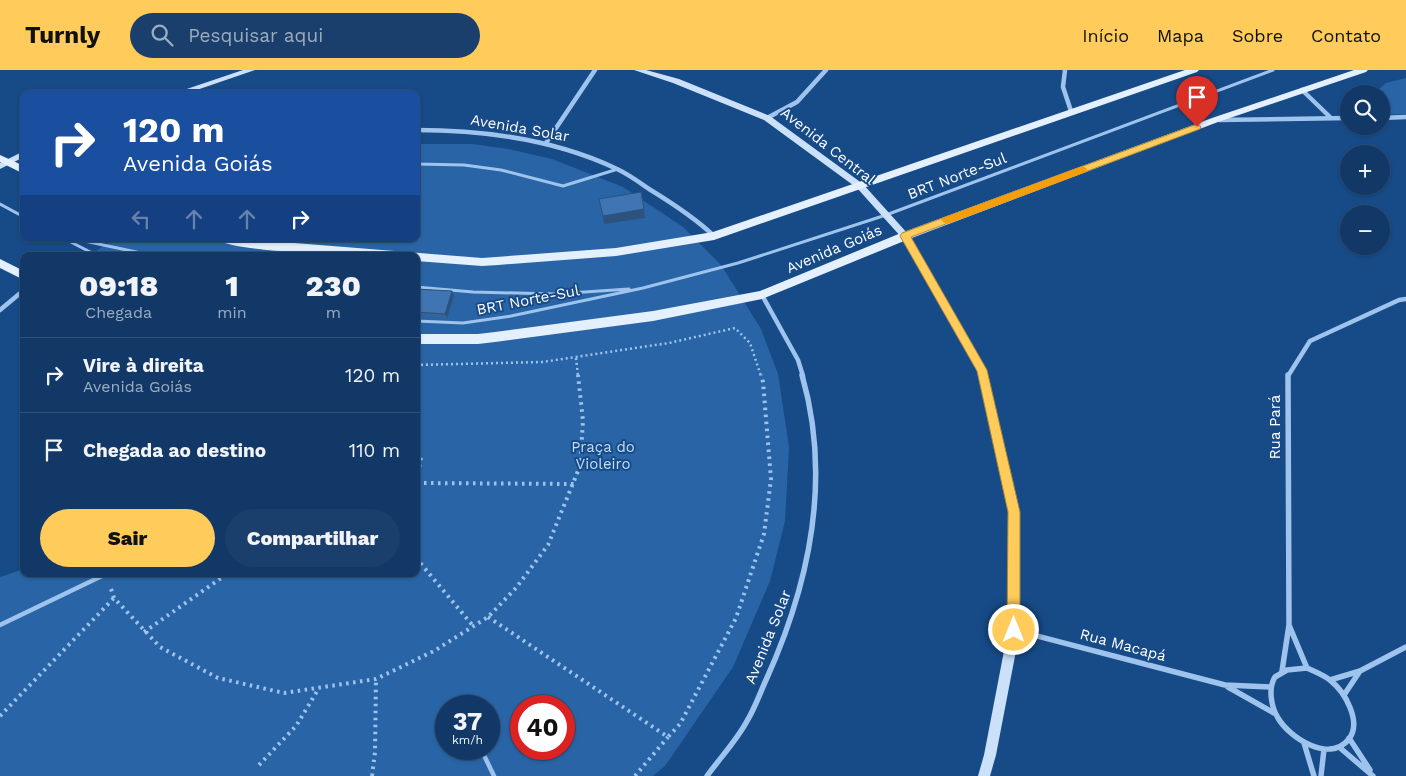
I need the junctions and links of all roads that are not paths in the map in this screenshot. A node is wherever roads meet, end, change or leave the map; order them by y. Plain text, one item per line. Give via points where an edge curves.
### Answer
1 (251, 70) edge
2 (595, 70) edge
3 (638, 70) edge
4 (826, 70) edge
5 (1065, 70) edge
6 (1194, 70) edge
7 (1273, 70) edge
8 (1363, 70) edge
9 (188, 90) edge
10 (1302, 90) junction
11 (1071, 111) junction
12 (767, 118) junction
13 (1330, 118) junction
14 (1340, 118) edge
15 (1390, 118) edge
16 (1406, 118) edge
17 (1215, 120) junction
18 (420, 130) edge
19 (546, 143) junction
20 (20, 155) edge
21 (2, 162) edge
22 (420, 164) edge
23 (20, 169) edge
24 (618, 169) junction
25 (860, 186) junction
26 (0, 204) edge
27 (20, 215) edge
28 (886, 215) junction
29 (714, 236) junction
30 (905, 236) junction
31 (71, 242) edge
32 (89, 242) edge
33 (239, 242) edge
34 (90, 252) edge
35 (136, 252) edge
36 (356, 252) edge
37 (420, 257) edge
38 (0, 263) edge
39 (20, 274) edge
40 (420, 287) edge
41 (643, 288) junction
42 (20, 293) edge
43 (762, 295) junction
44 (1406, 299) edge
45 (0, 310) edge
46 (420, 321) edge
47 (420, 339) edge
48 (100, 577) edge
49 (0, 625) edge
50 (1289, 625) junction
51 (1014, 630) junction
52 (1406, 647) edge
53 (1307, 668) junction
54 (1282, 670) junction
55 (1360, 670) junction
56 (1330, 680) junction
57 (1225, 686) junction
58 (1270, 687) junction
59 (1344, 695) junction
60 (1274, 713) junction
61 (1350, 738) junction
62 (1304, 743) junction
63 (1339, 747) junction
64 (1324, 749) junction
65 (486, 760) edge
66 (494, 776) edge
67 (707, 776) edge
68 (984, 776) edge
69 (1314, 776) edge
70 (1321, 776) edge
71 (1373, 776) edge

1 - 9 street
2 - 19 street
3 - 12 street, Avenida Central via 676,81
4 - 12 street via 796,102
5 - 11 street via 1063,87
6 - 11 main road
7 - 28 lane, BRT Norte-Sul
8 - 10 main road, Avenida Goiás
10 - 13 street
10 - 17 main road, Avenida Goiás
11 - 25 main road
12 - 25 street, Avenida Central
13 - 14 street
13 - 17 street
15 - 16 street
17 - 30 main road, Avenida Goiás
18 - 19 street, Avenida Solar via 478,131
19 - 24 street, Avenida Solar
20 - 21 street
21 - 23 main road
22 - 24 lane via 501,170 564,186
24 - 29 street, Avenida Solar via 693,216
25 - 28 street, Avenida Central
25 - 29 main road
26 - 27 lane
28 - 30 street, Avenida Central
28 - 41 lane, BRT Norte-Sul via 738,263
29 - 37 main road via 616,252 498,261
30 - 43 main road, Avenida Goiás
30 - 51 street, Avenida Central via 982,370 1014,512
31 - 34 lane
32 - 35 lane
33 - 36 main road
38 - 39 main road
40 - 41 lane, BRT Norte-Sul via 555,294
41 - 46 lane, BRT Norte-Sul via 511,316 463,323
42 - 45 street
43 - 47 main road, Avenida Goiás via 653,316 478,339
43 - 67 street, Avenida Solar via 798,360 809,398 816,448 814,526 801,590 783,642 747,722
44 - 50 street, Rua Pará via 1310,341 1287,377
48 - 49 lane
50 - 53 street, Rua Pará
50 - 54 street, Rua Pará
51 - 57 street, Rua Macapá
51 - 68 street, Avenida Central
52 - 55 street
53 - 54 street
53 - 56 street
54 - 58 street
55 - 56 street
55 - 59 street
56 - 59 street
57 - 58 street, Rua Macapá
57 - 60 street, Rua Macapá
58 - 60 street
59 - 61 street via 1352,710 1354,725
60 - 62 street via 1287,730
61 - 63 street
61 - 71 street
62 - 64 street
62 - 69 street
63 - 64 street
63 - 71 street
64 - 70 street
65 - 66 lane

